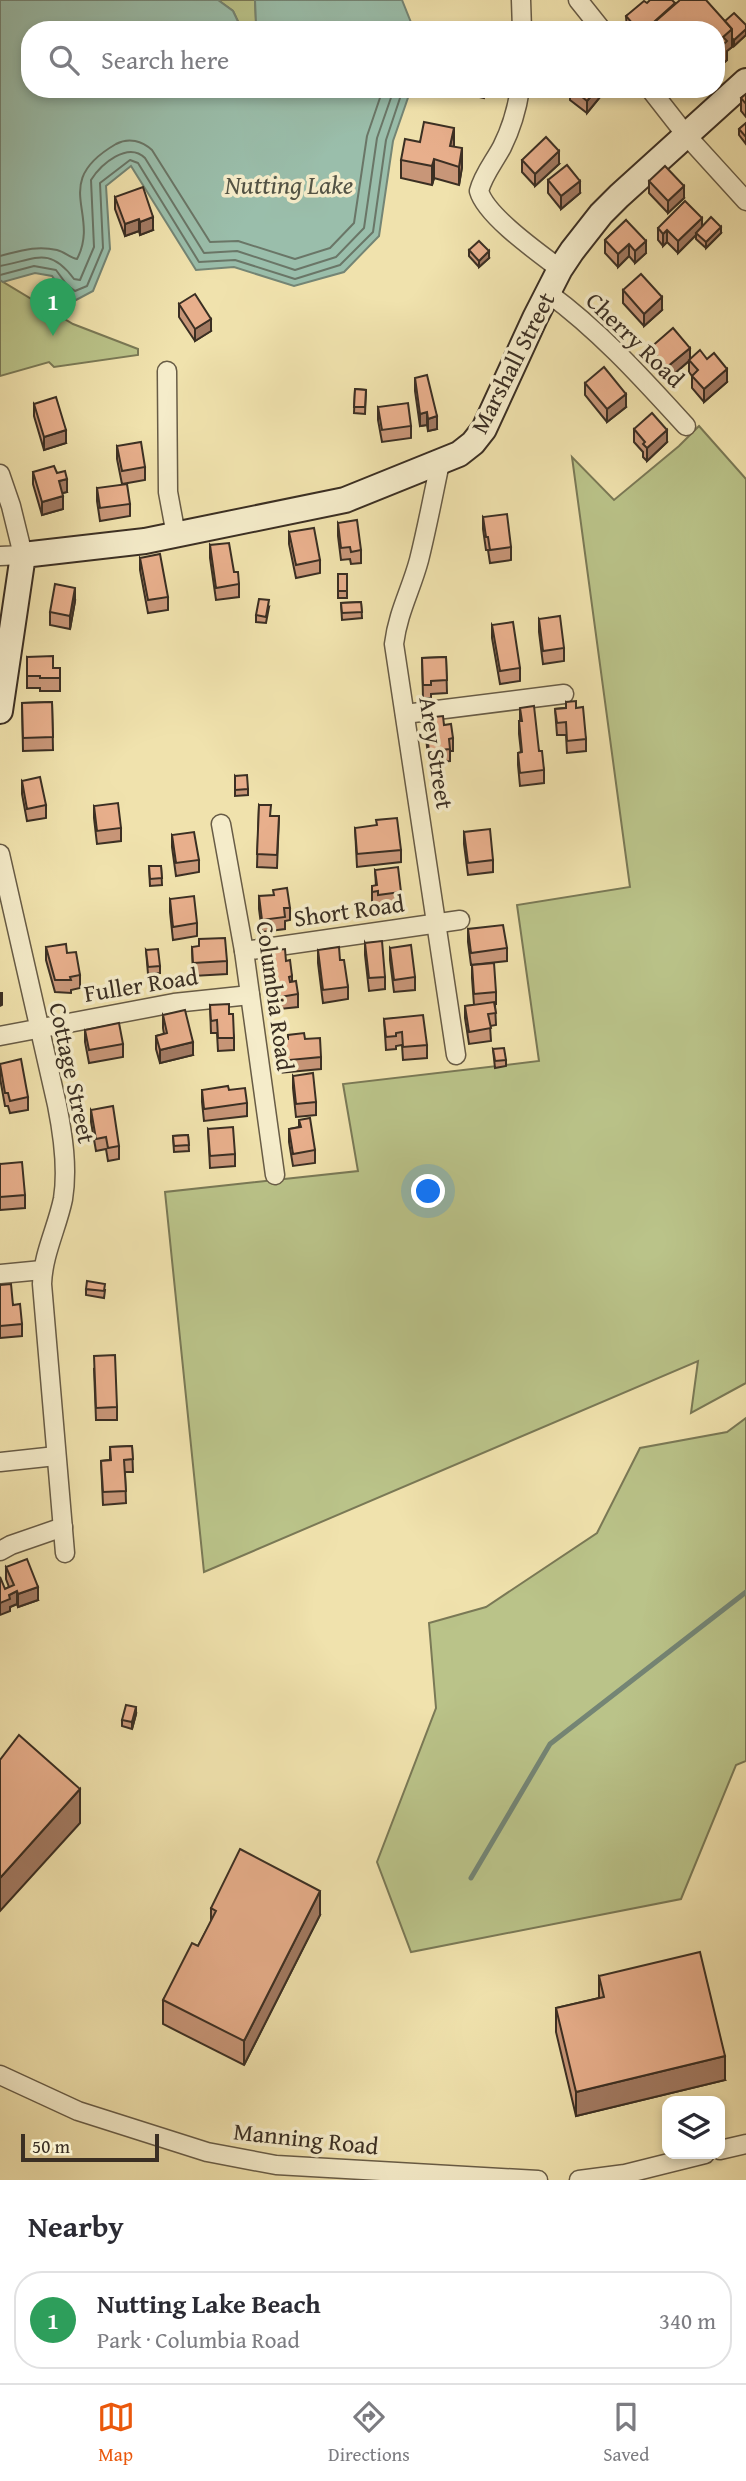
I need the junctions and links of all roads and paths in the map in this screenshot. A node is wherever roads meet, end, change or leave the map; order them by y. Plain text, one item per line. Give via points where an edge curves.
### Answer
1 (521, 0) edge
2 (578, 0) edge
3 (522, 21) edge
4 (595, 21) edge
5 (746, 81) edge
6 (519, 98) edge
7 (657, 98) edge
8 (686, 135) junction
9 (746, 201) edge
10 (560, 269) junction
11 (548, 293) junction
12 (167, 371) dead end
13 (686, 426) dead end
14 (440, 463) junction
15 (0, 474) edge
16 (176, 535) junction
17 (12, 556) edge
18 (565, 694) dead end
19 (0, 710) edge
20 (405, 714) junction
21 (221, 824) dead end
22 (0, 854) edge
23 (460, 920) dead end
24 (436, 923) junction
25 (244, 951) junction
26 (250, 995) junction
27 (38, 1028) junction
28 (0, 1036) edge
29 (456, 1055) dead end
30 (275, 1175) dead end
31 (42, 1270) junction
32 (0, 1274) edge
33 (56, 1456) junction
34 (0, 1462) edge
35 (63, 1527) junction
36 (0, 1551) edge
37 (65, 1553) dead end
38 (0, 2076) edge
39 (746, 2144) edge
40 (725, 2149) edge
41 (685, 2159) edge
42 (538, 2180) edge
43 (579, 2180) edge

1 - 3 street
2 - 4 street
5 - 8 street, Marshall Street
6 - 10 street via 504,143 479,191 485,205
7 - 8 street
8 - 9 street
8 - 10 street, Marshall Street via 601,214
10 - 11 street, Marshall Street
11 - 13 street, Cherry Road via 629,364
11 - 14 street, Marshall Street via 484,429 459,454
12 - 16 street via 168,492
14 - 16 street, Marshall Street via 345,500
14 - 20 street, Arey Street via 418,564 396,625 396,661
15 - 17 street via 11,506
16 - 17 street, Marshall Street
17 - 19 street
18 - 20 street
20 - 24 street, Arey Street
21 - 25 street, Columbia Road
22 - 27 street, Cottage Street
23 - 24 street, Short Road
24 - 25 street, Short Road
24 - 29 street, Arey Street
25 - 26 street, Columbia Road
26 - 27 street, Fuller Road via 174,1003
26 - 30 street, Columbia Road
27 - 28 street, Fuller Road
27 - 31 street, Cottage Street via 65,1162 63,1198
31 - 32 street
31 - 33 street, Cottage Street
33 - 34 street
33 - 35 street, Cottage Street
35 - 36 street
35 - 37 street, Cottage Street
38 - 42 street, Manning Road via 78,2111 242,2160
39 - 40 street
41 - 43 street

